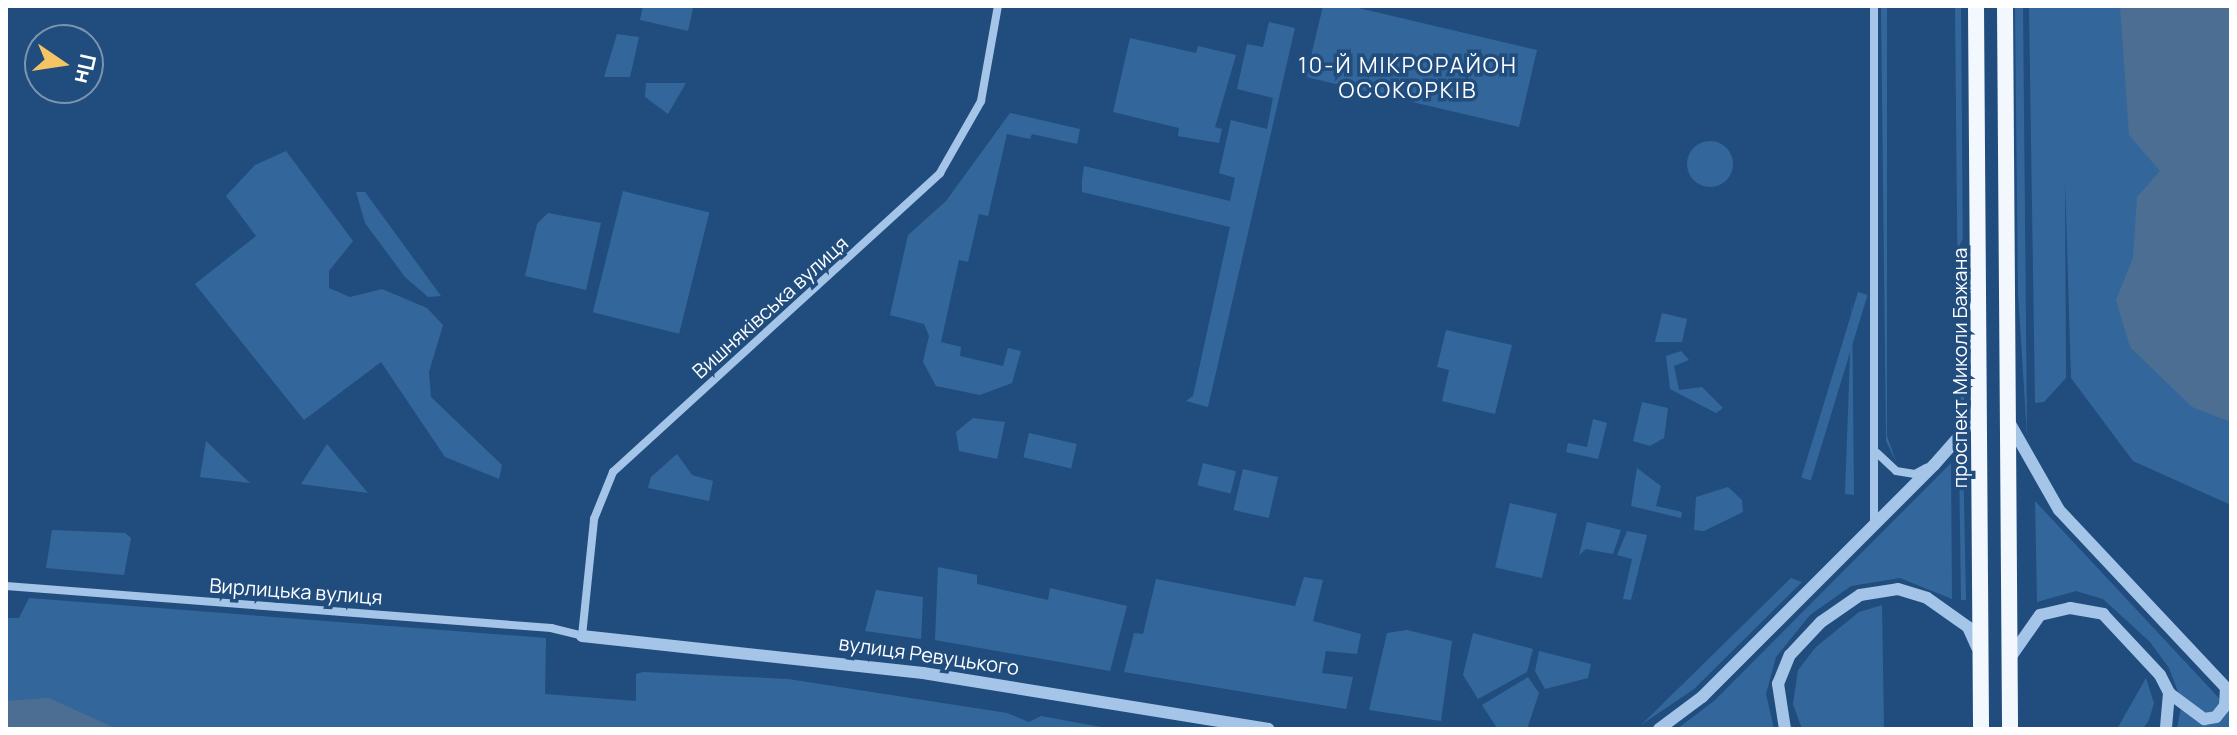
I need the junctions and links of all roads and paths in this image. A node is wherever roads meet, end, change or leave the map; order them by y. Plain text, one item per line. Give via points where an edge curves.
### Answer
1 (998, 6) edge
2 (1874, 6) edge
3 (1976, 6) edge
4 (2005, 6) edge
5 (1979, 401) junction
6 (2008, 421) junction
7 (1877, 453) junction
8 (1934, 465) junction
9 (1874, 525) junction
10 (6, 586) edge
11 (582, 636) junction
12 (1980, 660) junction
13 (2009, 661) junction
14 (2228, 691) edge
15 (2169, 693) junction
16 (1268, 729) edge
17 (1659, 729) edge
18 (1785, 729) edge
19 (1981, 729) edge
20 (2010, 729) edge
21 (2166, 729) edge

1 - 11 street, Вишняківська вулиця via 981,101 940,173 613,472 594,519
2 - 7 street
3 - 5 highway, проспект Миколи Бажана
4 - 6 highway
5 - 8 street via 1964,431
5 - 12 highway, проспект Миколи Бажана
6 - 13 highway
6 - 14 street via 2059,510
7 - 8 street via 1891,470 1906,474
7 - 9 street
8 - 9 street
9 - 17 street via 1702,697
10 - 11 street, Вирлицька вулиця via 551,628
11 - 16 street, вулиця Ревуцького via 923,673
12 - 18 street via 1968,627 1927,598 1898,589 1860,595 1821,622 1790,655 1778,684
12 - 19 highway, проспект Миколи Бажана
13 - 15 street via 2020,636 2040,615 2055,609 2087,610 2117,624 2149,658
13 - 20 highway
14 - 15 street via 2216,717 2204,719
15 - 21 street

